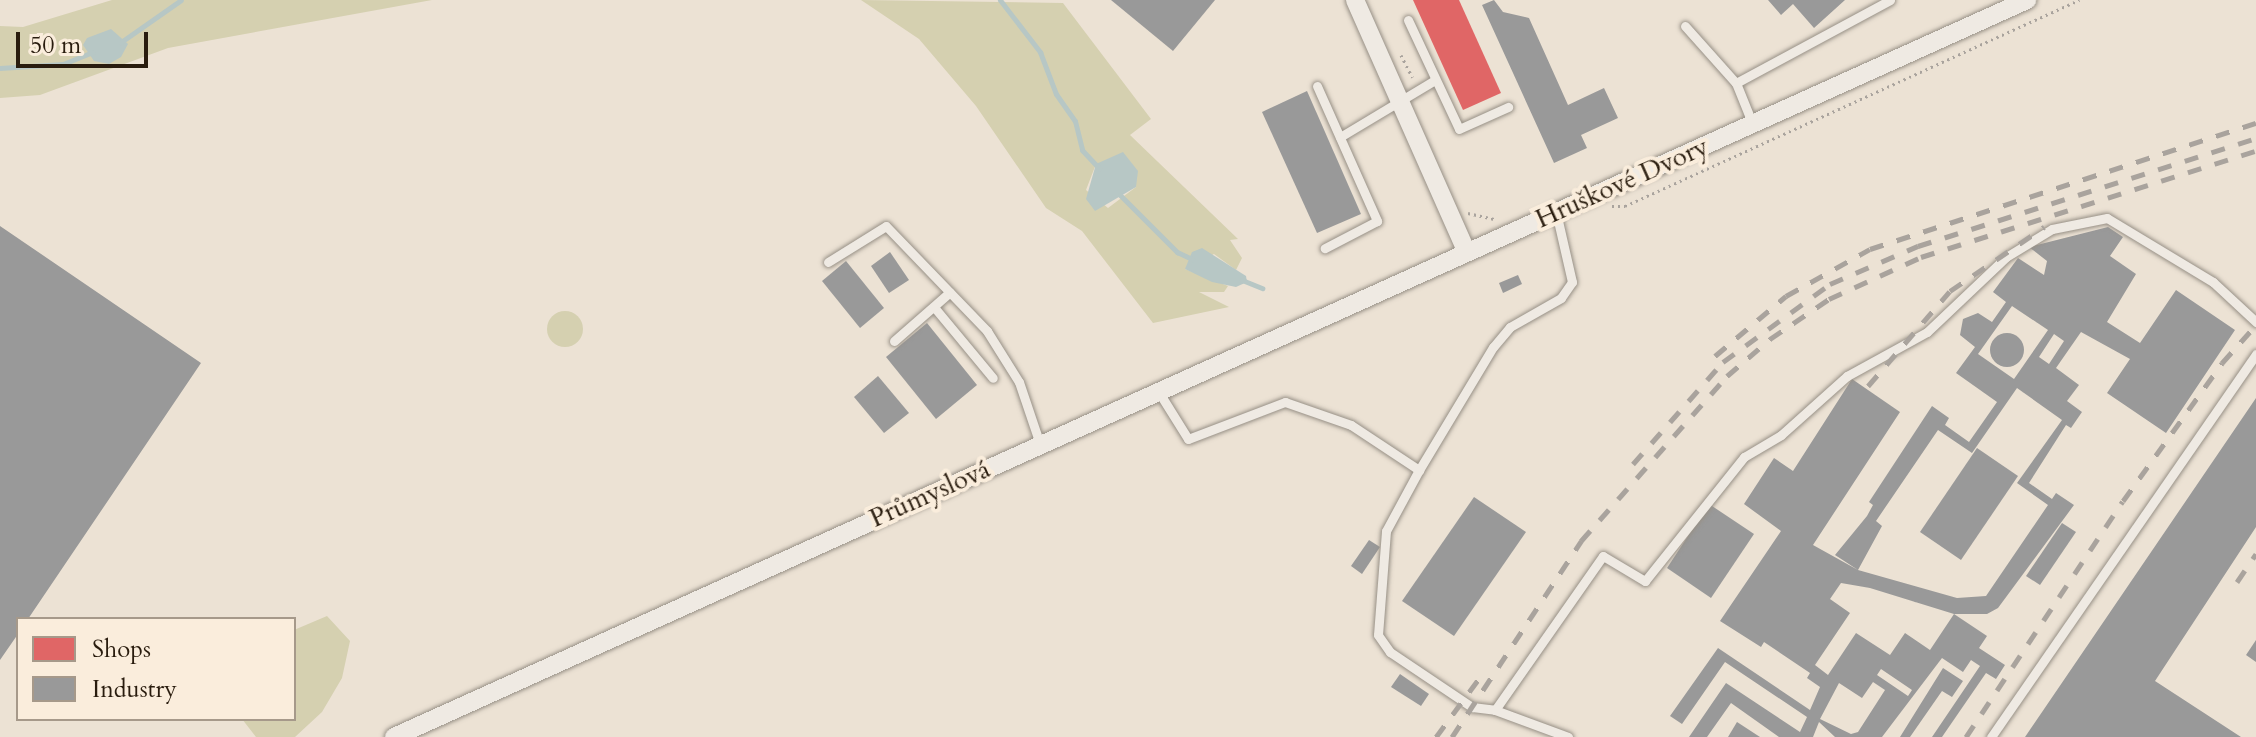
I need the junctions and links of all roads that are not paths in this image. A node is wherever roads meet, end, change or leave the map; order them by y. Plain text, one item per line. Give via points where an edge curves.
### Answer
1 (1355, 0) edge
2 (1888, 0) edge
3 (2027, 0) edge
4 (1408, 20) dead end
5 (1685, 26) dead end
6 (1435, 80) junction
7 (1736, 83) junction
8 (1317, 86) dead end
9 (1399, 102) junction
10 (1508, 107) dead end
11 (1753, 125) junction
12 (1340, 137) junction
13 (1556, 212) junction
14 (1325, 248) dead end
15 (1466, 251) junction
16 (828, 262) dead end
17 (950, 292) junction
18 (934, 307) junction
19 (2256, 322) edge
20 (894, 341) dead end
21 (2256, 354) edge
22 (993, 378) dead end
23 (1160, 394) junction
24 (1040, 444) junction
25 (1419, 470) junction
26 (1495, 710) junction
27 (394, 737) edge
28 (1568, 737) edge
29 (1991, 737) edge

1 - 9 street
2 - 7 lane
3 - 11 street, Hruškové Dvory
4 - 6 lane
5 - 7 lane
6 - 9 lane
6 - 10 lane via 1459,129
7 - 11 lane
8 - 12 lane
9 - 12 lane
9 - 15 street
11 - 13 street, Hruškové Dvory
12 - 14 lane via 1377,221
13 - 15 street, Hruškové Dvory
13 - 25 lane via 1572,282 1561,298 1510,327 1493,347
15 - 23 street, Průmyslová
16 - 17 lane via 886,226
17 - 18 lane
17 - 24 lane via 987,331 1019,382
18 - 20 lane
18 - 22 lane
19 - 26 lane via 2213,282 2107,218 2052,229 2006,257 1927,332 1847,376 1781,435 1744,457 1645,581 1603,556
21 - 29 lane
23 - 24 street, Průmyslová
23 - 25 lane via 1188,439 1285,402 1351,425
24 - 27 street, Průmyslová
25 - 26 lane via 1386,531 1378,635 1390,652 1472,707
26 - 28 lane

